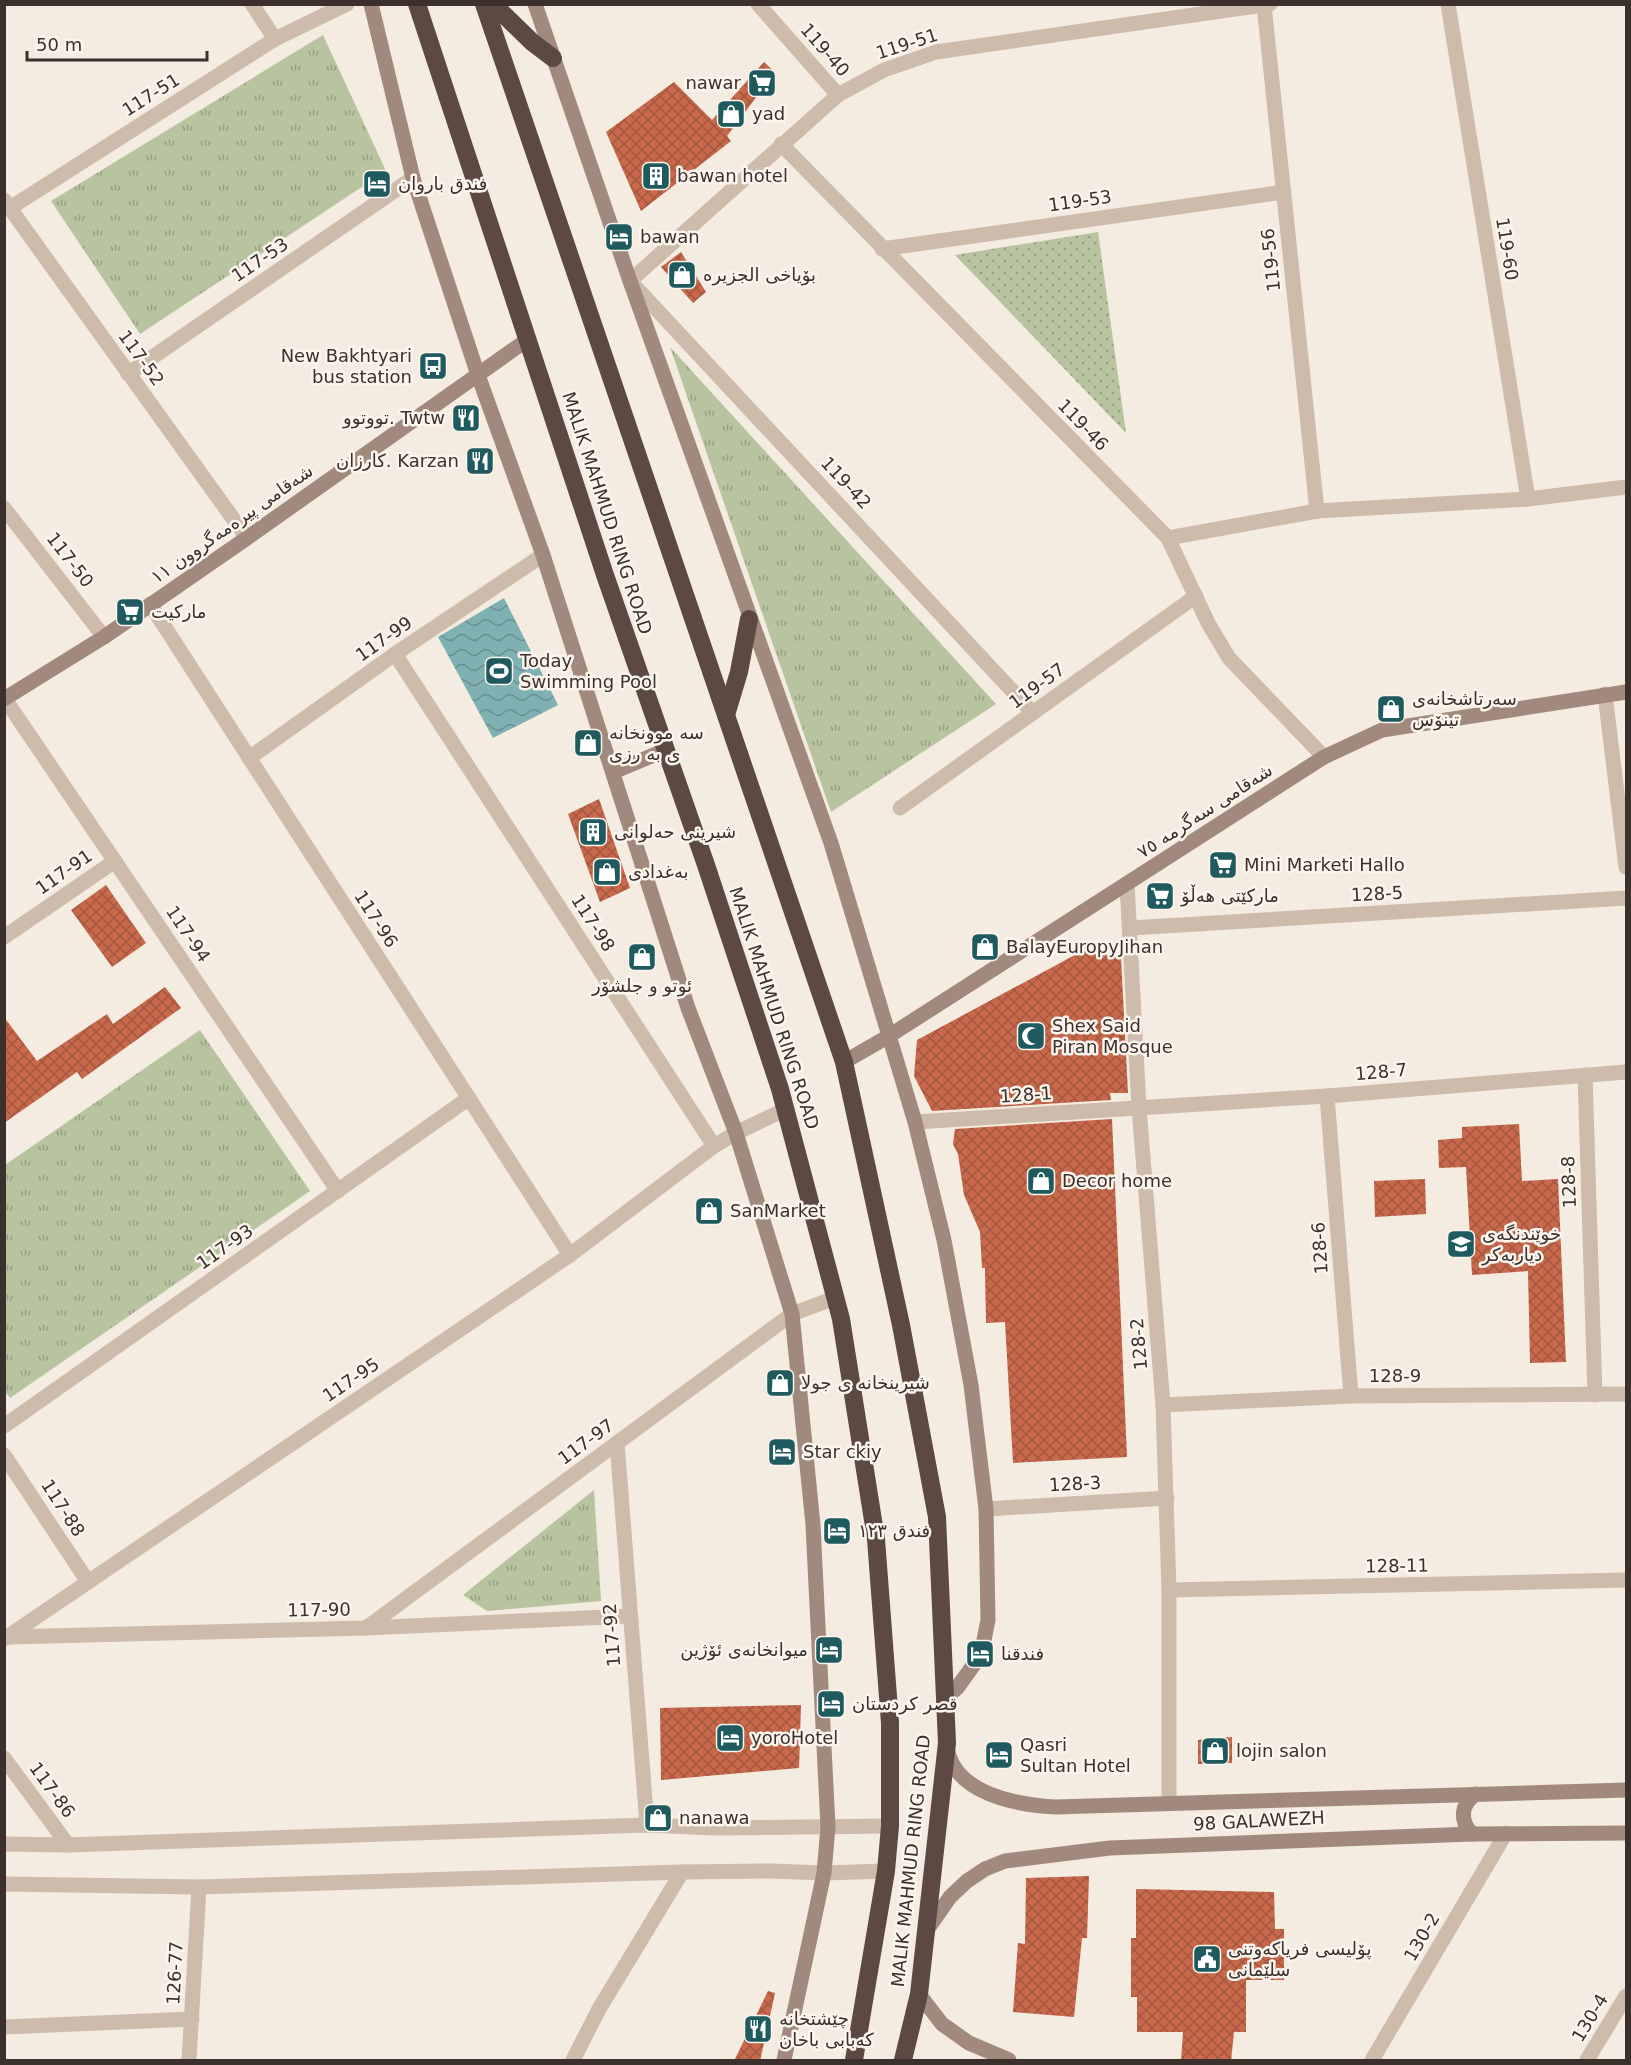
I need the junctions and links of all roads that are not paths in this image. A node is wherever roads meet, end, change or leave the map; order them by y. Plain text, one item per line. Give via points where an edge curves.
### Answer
1 (252, 4) edge
2 (347, 4) edge
3 (371, 4) edge
4 (417, 4) edge
5 (484, 4) edge
6 (493, 4) edge
7 (535, 4) edge
8 (758, 4) edge
9 (1270, 4) edge
10 (1448, 4) edge
11 (1264, 5) edge
12 (275, 39) junction
13 (553, 57) junction
14 (838, 95) junction
15 (781, 144) junction
16 (413, 178) junction
17 (1284, 192) junction
18 (7, 204) edge
19 (882, 249) junction
20 (630, 281) junction
21 (528, 340) junction
22 (128, 374) junction
23 (478, 375) junction
24 (1626, 487) edge
25 (1528, 499) junction
26 (4, 508) edge
27 (1317, 511) junction
28 (247, 538) junction
29 (1168, 538) junction
30 (543, 555) junction
31 (1196, 596) junction
32 (150, 604) junction
33 (749, 619) junction
34 (104, 637) junction
35 (395, 654) junction
36 (1626, 692) edge
37 (1605, 694) junction
38 (5, 699) edge
39 (1033, 713) junction
40 (726, 715) junction
41 (666, 750) junction
42 (1324, 757) junction
43 (249, 758) junction
44 (613, 772) junction
45 (900, 808) dead end
46 (115, 861) junction
47 (1626, 867) edge
48 (1127, 884) junction
49 (1626, 898) edge
50 (1130, 928) junction
51 (4, 937) edge
52 (889, 1036) junction
53 (844, 1062) junction
54 (1626, 1072) edge
55 (1585, 1075) junction
56 (1327, 1096) junction
57 (469, 1098) junction
58 (1139, 1108) junction
59 (786, 1109) junction
60 (915, 1122) junction
61 (736, 1133) junction
62 (714, 1146) junction
63 (338, 1191) junction
64 (570, 1255) junction
65 (835, 1298) junction
66 (792, 1314) junction
67 (1626, 1394) edge
68 (1594, 1395) junction
69 (1350, 1396) junction
70 (1163, 1405) junction
71 (4, 1426) edge
72 (617, 1443) junction
73 (4, 1455) edge
74 (1167, 1498) junction
75 (986, 1509) junction
76 (1626, 1580) edge
77 (88, 1582) junction
78 (1169, 1590) junction
79 (630, 1616) junction
80 (366, 1628) junction
81 (6, 1638) edge
82 (945, 1699) junction
83 (947, 1743) junction
84 (4, 1758) edge
85 (1626, 1790) edge
86 (1476, 1794) junction
87 (1169, 1803) junction
88 (647, 1824) junction
89 (890, 1826) junction
90 (828, 1827) junction
91 (1506, 1833) junction
92 (1626, 1833) edge
93 (1472, 1834) junction
94 (4, 1844) edge
95 (68, 1845) junction
96 (886, 1871) junction
97 (682, 1872) junction
98 (824, 1873) junction
99 (4, 1884) edge
100 (199, 1887) junction
101 (926, 1933) junction
102 (919, 1994) junction
103 (1626, 1996) edge
104 (192, 2019) junction
105 (1610, 2022) junction
106 (1626, 2022) edge
107 (4, 2027) edge
108 (189, 2061) edge
109 (573, 2061) edge
110 (784, 2061) edge
111 (855, 2061) edge
112 (903, 2061) edge
113 (1010, 2061) edge
114 (1372, 2061) edge
115 (1587, 2061) edge

1 - 12 street
2 - 12 street, 117-51
3 - 16 main road
4 - 21 highway, MALIK MAHMUD RING ROAD
5 - 40 highway, MALIK MAHMUD RING ROAD
6 - 13 highway
7 - 13 main road
8 - 14 street, 119-40
9 - 11 street, 119-51
10 - 25 street, 119-60
11 - 14 street, 119-51 via 936,52 884,70
11 - 17 street, 119-56
12 - 18 street, 117-51
13 - 20 main road
14 - 15 street, 119-51
15 - 19 street, 119-46
15 - 20 street, 119-51
16 - 22 street, 117-53
16 - 23 main road
17 - 19 street, 119-53
17 - 27 street, 119-56
18 - 22 street, 117-52
19 - 29 street, 119-46
20 - 33 main road
20 - 39 street, 119-42
21 - 23 main road, شەقامی پیرەمەگروون ١١
21 - 41 highway, MALIK MAHMUD RING ROAD
22 - 28 street, 117-52
23 - 28 main road, شەقامی پیرەمەگروون ١١
23 - 30 main road
24 - 25 street
25 - 27 street
26 - 34 street, 117-50
27 - 29 street
28 - 32 main road, شەقامی پیرەمەگروون ١١
29 - 31 street, 119-46
30 - 35 street, 117-99
30 - 44 main road
31 - 39 street, 119-57
31 - 42 street, 119-46 via 1228,658
32 - 34 main road, شەقامی پیرەمەگروون ١١
32 - 43 street, 117-96
33 - 40 highway
33 - 52 main road via 831,843
34 - 38 main road, شەقامی پیرەمەگروون ١١
35 - 43 street, 117-99
35 - 62 street, 117-98
36 - 37 main road, شەقامی سەگرمە ٧٥
37 - 42 main road, شەقامی سەگرمە ٧٥ via 1382,730
37 - 47 street
38 - 46 street, 117-94
39 - 45 street, 119-57
40 - 53 highway, MALIK MAHMUD RING ROAD
41 - 44 main road
41 - 59 highway, MALIK MAHMUD RING ROAD
42 - 48 main road, شەقامی سەگرمە ٧٥
43 - 57 street, 117-96
44 - 61 main road via 688,1008
46 - 51 street, 117-91
46 - 63 street, 117-94
48 - 50 street, 128-2
48 - 52 main road, شەقامی سەگرمە ٧٥
49 - 50 street, 128-5
50 - 58 street, 128-2
52 - 53 main road, شەقامی سەگرمە ٧٥
52 - 60 main road
53 - 82 highway, MALIK MAHMUD RING ROAD via 901,1325 937,1517
54 - 55 street, 128-7
55 - 56 street, 128-7
55 - 68 street, 128-8
56 - 58 street, 128-7
56 - 69 street, 128-6
57 - 63 street, 117-93
57 - 64 street, 117-96
58 - 60 street, 128-1
58 - 70 street, 128-2
59 - 61 street
59 - 65 highway, MALIK MAHMUD RING ROAD
60 - 75 main road via 944,1240 969,1374
61 - 62 street
61 - 66 main road
62 - 64 street, 117-95
63 - 71 street, 117-93
64 - 77 street, 117-95
65 - 66 street, 117-97
65 - 89 highway, MALIK MAHMUD RING ROAD via 876,1539 890,1723
66 - 72 street, 117-97
66 - 90 main road via 813,1525
67 - 68 street, 128-9
68 - 69 street, 128-9
69 - 70 street, 128-9
70 - 74 street, 128-2
72 - 79 street, 117-92
72 - 80 street, 117-97
73 - 77 street, 117-88
74 - 75 street, 128-3
74 - 78 street, 128-2
75 - 82 main road via 986,1635 975,1663
76 - 78 street, 128-11
77 - 81 street, 117-95
78 - 87 street, 128-2
79 - 80 street, 117-90
79 - 88 street, 117-92
80 - 81 street, 117-90
82 - 83 highway, MALIK MAHMUD RING ROAD
83 - 87 main road, 98 GALAWEZH via 948,1754 966,1779 1007,1800 1055,1808
83 - 101 highway, MALIK MAHMUD RING ROAD
84 - 95 street, 117-86
85 - 86 main road, 98 GALAWEZH
86 - 87 main road, 98 GALAWEZH
86 - 93 main road via 1463,1813
88 - 90 street
88 - 95 street
89 - 90 street
89 - 96 highway, MALIK MAHMUD RING ROAD
90 - 98 main road
91 - 92 main road, 98 GALAWEZH
91 - 93 main road, 98 GALAWEZH
91 - 114 street, 130-2
93 - 101 main road, 98 GALAWEZH via 1110,1848 1005,1861 966,1881
94 - 95 street
96 - 98 street
96 - 111 highway, MALIK MAHMUD RING ROAD
97 - 98 street
97 - 100 street
97 - 109 street via 599,2009
98 - 110 main road
99 - 100 street
100 - 104 street, 126-77
101 - 102 highway, MALIK MAHMUD RING ROAD
102 - 112 highway, MALIK MAHMUD RING ROAD
102 - 113 main road via 942,2024 969,2043
103 - 105 street, 130-4
104 - 107 street
104 - 108 street, 126-77
105 - 106 street
105 - 115 street, 130-4

